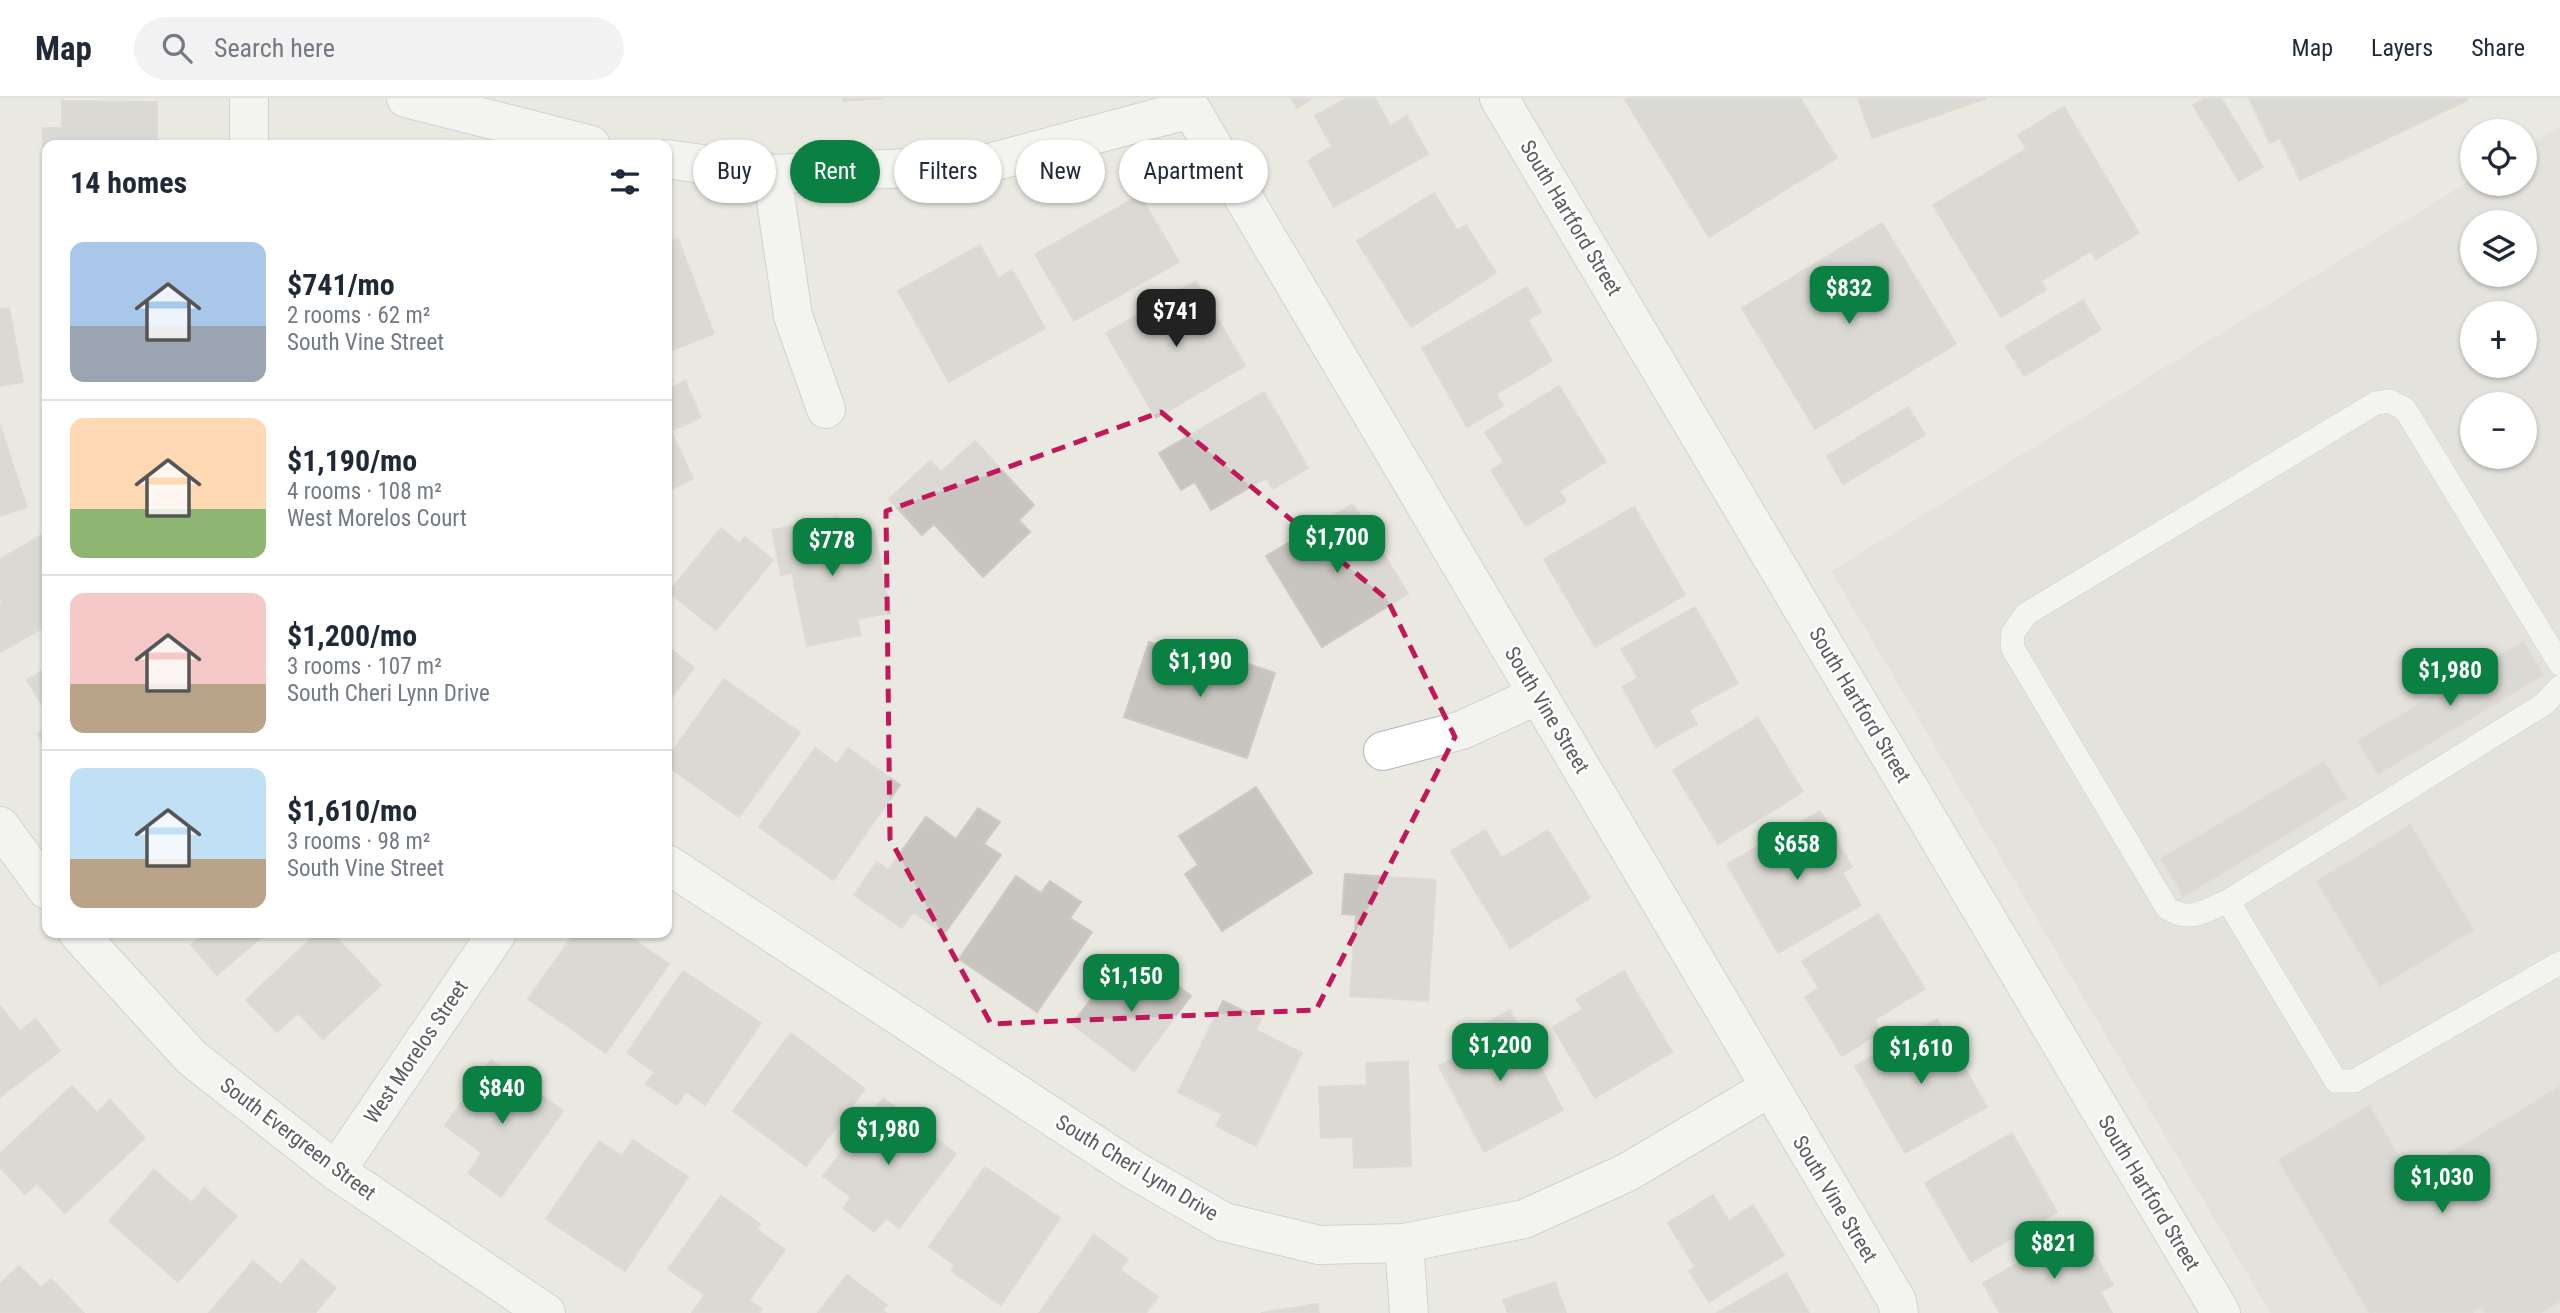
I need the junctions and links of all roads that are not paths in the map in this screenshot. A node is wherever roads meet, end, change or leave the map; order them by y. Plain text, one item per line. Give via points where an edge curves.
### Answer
1 (249, 98) edge
2 (406, 98) edge
3 (1499, 98) edge
4 (249, 140) edge
5 (571, 140) edge
6 (672, 160) edge
7 (693, 162) edge
8 (776, 173) edge
9 (776, 200) edge
10 (826, 409) dead end
11 (2560, 664) edge
12 (2560, 687) edge
13 (1538, 695) junction
14 (1382, 751) dead end
15 (0, 825) edge
16 (672, 867) edge
17 (42, 883) edge
18 (2228, 901) junction
19 (83, 938) edge
20 (494, 938) edge
21 (2560, 963) edge
22 (1769, 1088) junction
23 (336, 1171) junction
24 (1404, 1243) junction
25 (546, 1313) edge
26 (1409, 1313) edge
27 (1899, 1313) edge
28 (2221, 1313) edge

1 - 4 street
2 - 5 street
3 - 28 street, South Hartford Street
6 - 7 street
8 - 13 street, South Vine Street via 981,165 1191,109
9 - 10 street via 793,316
11 - 18 lane via 2405,409 2390,401 2375,403 2026,614 2013,633 2012,647 2168,908 2180,917 2193,916
12 - 18 lane via 2543,704
13 - 14 street via 1462,730
13 - 22 street, South Vine Street
15 - 17 street
16 - 24 street, South Cheri Lynn Drive via 1121,1161 1224,1222 1319,1245
18 - 21 lane via 2336,1081 2354,1081
19 - 23 street, South Evergreen Street via 192,1058
20 - 23 street, West Morelos Street
22 - 24 street, South Cheri Lynn Drive via 1626,1173 1524,1219
22 - 27 street, South Vine Street via 1897,1301
23 - 25 street, South Evergreen Street
24 - 26 street

